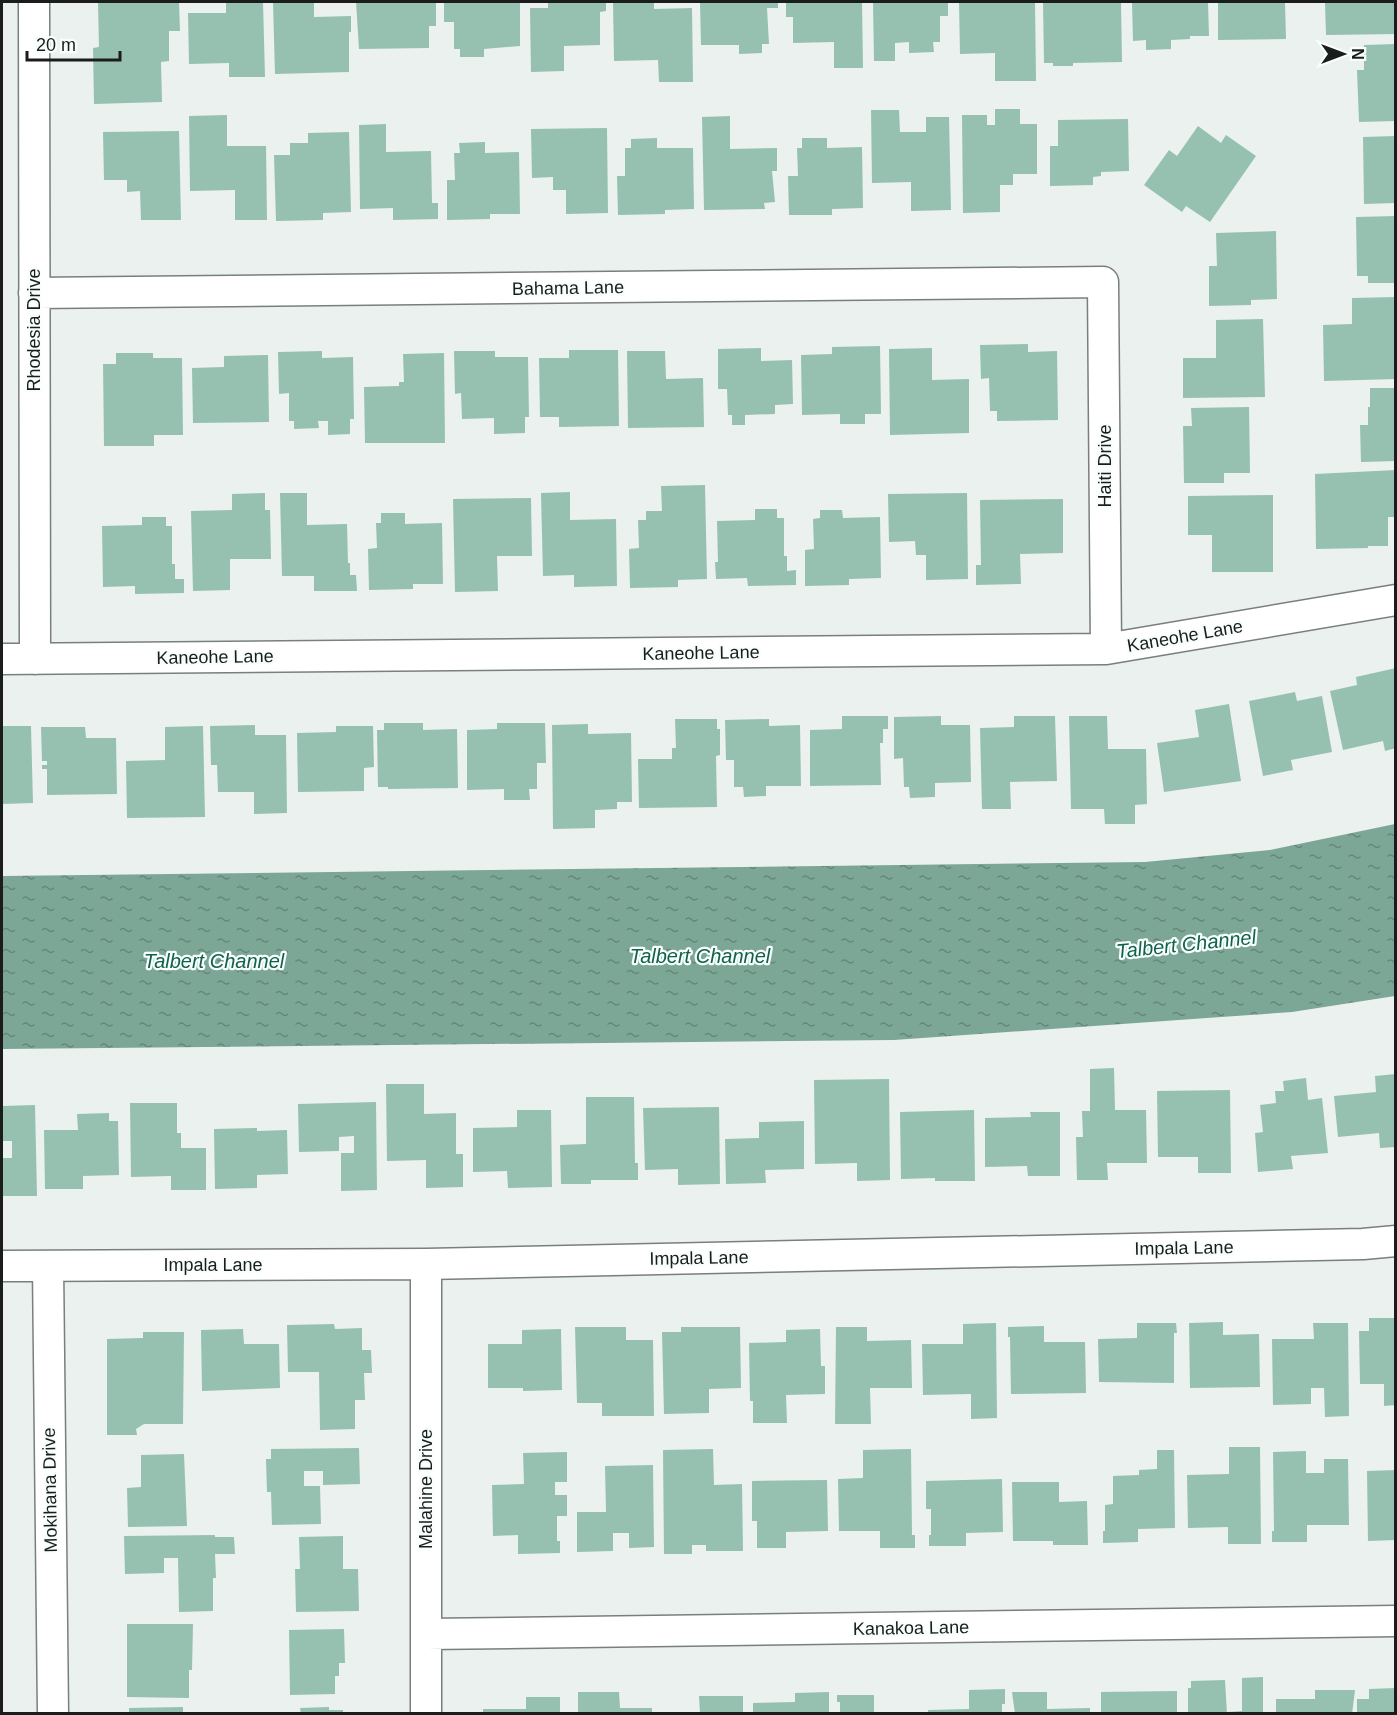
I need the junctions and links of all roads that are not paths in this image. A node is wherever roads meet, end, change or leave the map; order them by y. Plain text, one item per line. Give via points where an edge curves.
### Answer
1 (34, 2) edge
2 (1103, 282) joint
3 (34, 293) junction
4 (1395, 600) edge
5 (1106, 649) junction
6 (2, 658) edge
7 (35, 659) junction
8 (1395, 1241) edge
9 (426, 1264) junction
10 (2, 1266) edge
11 (48, 1266) junction
12 (1395, 1621) edge
13 (427, 1634) junction
14 (53, 1713) edge
15 (426, 1713) edge

1 - 3 street, Rhodesia Drive
2 - 3 street, Bahama Lane
2 - 5 street, Haiti Drive
3 - 7 street, Rhodesia Drive
4 - 5 street, Kaneohe Lane
5 - 7 street, Kaneohe Lane
6 - 7 street, Kaneohe Lane
8 - 9 street, Impala Lane
9 - 11 street, Impala Lane
9 - 13 street, Malahine Drive
10 - 11 street, Impala Lane
11 - 14 street, Mokihana Drive
12 - 13 street, Kanakoa Lane
13 - 15 street, Malahine Drive

